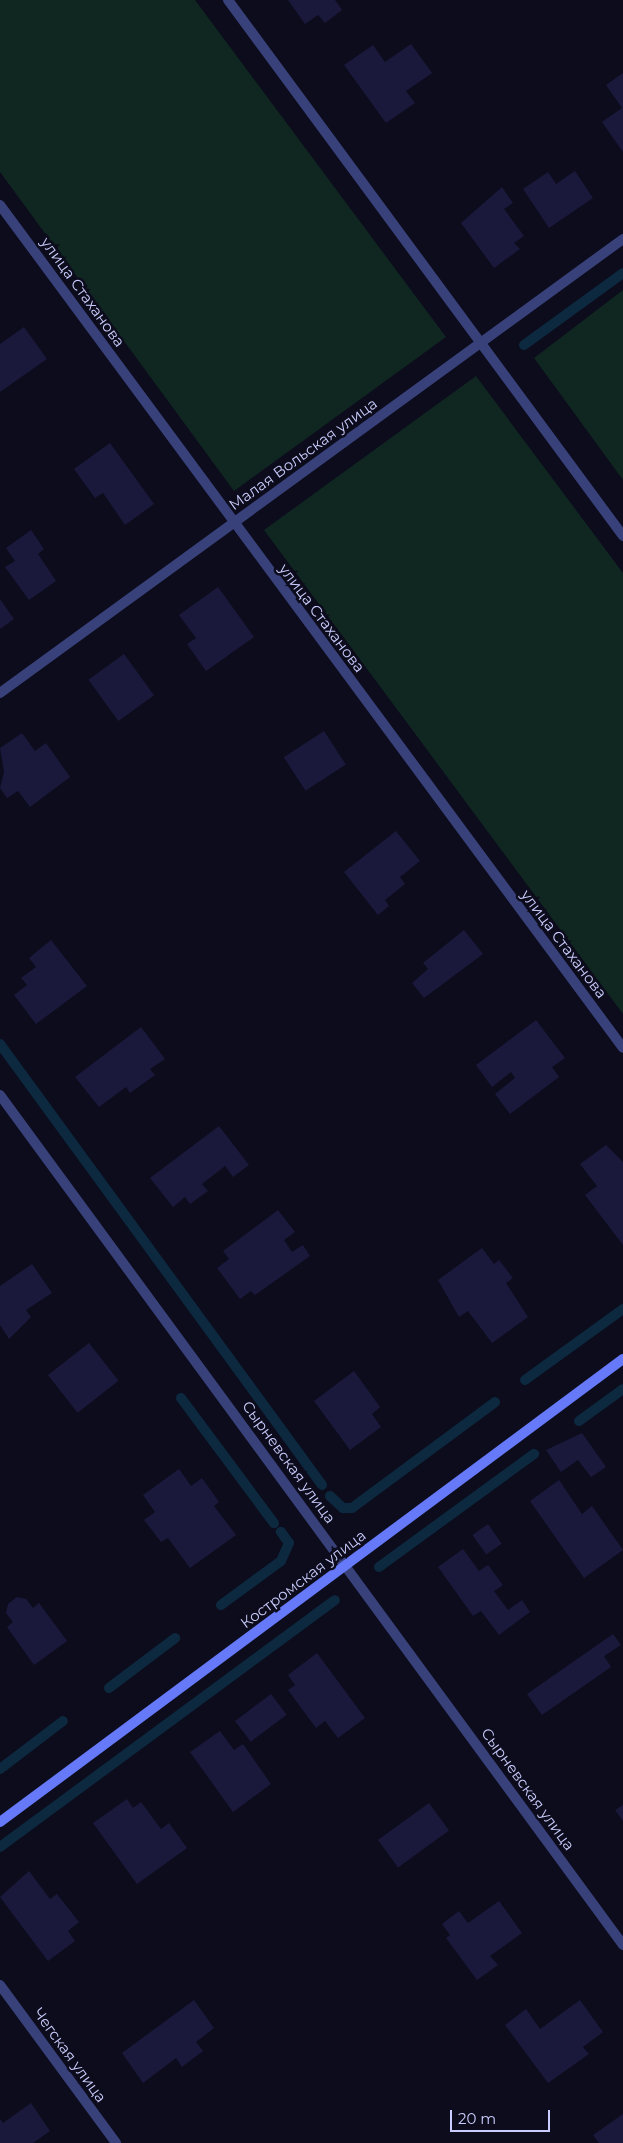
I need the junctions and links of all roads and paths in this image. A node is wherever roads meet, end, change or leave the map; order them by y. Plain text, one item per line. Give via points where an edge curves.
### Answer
1 (228, 0) edge
2 (0, 204) edge
3 (623, 238) edge
4 (480, 344) junction
5 (233, 524) junction
6 (623, 536) edge
7 (0, 693) edge
8 (623, 1048) edge
9 (0, 1095) edge
10 (623, 1359) edge
11 (345, 1566) junction
12 (0, 1822) edge
13 (623, 1945) edge
14 (0, 1985) edge
15 (116, 2143) edge

1 - 4 street
2 - 5 street, улица Стаханова
3 - 4 street, Малая Вольская улица
4 - 5 street, Малая Вольская улица
4 - 6 street
5 - 7 street, Малая Вольская улица
5 - 8 street, улица Стаханова
9 - 11 street, Сырневская улица
10 - 11 street, Костромская улица
11 - 12 street, Костромская улица
11 - 13 street, Сырневская улица
14 - 15 street, Чегская улица

